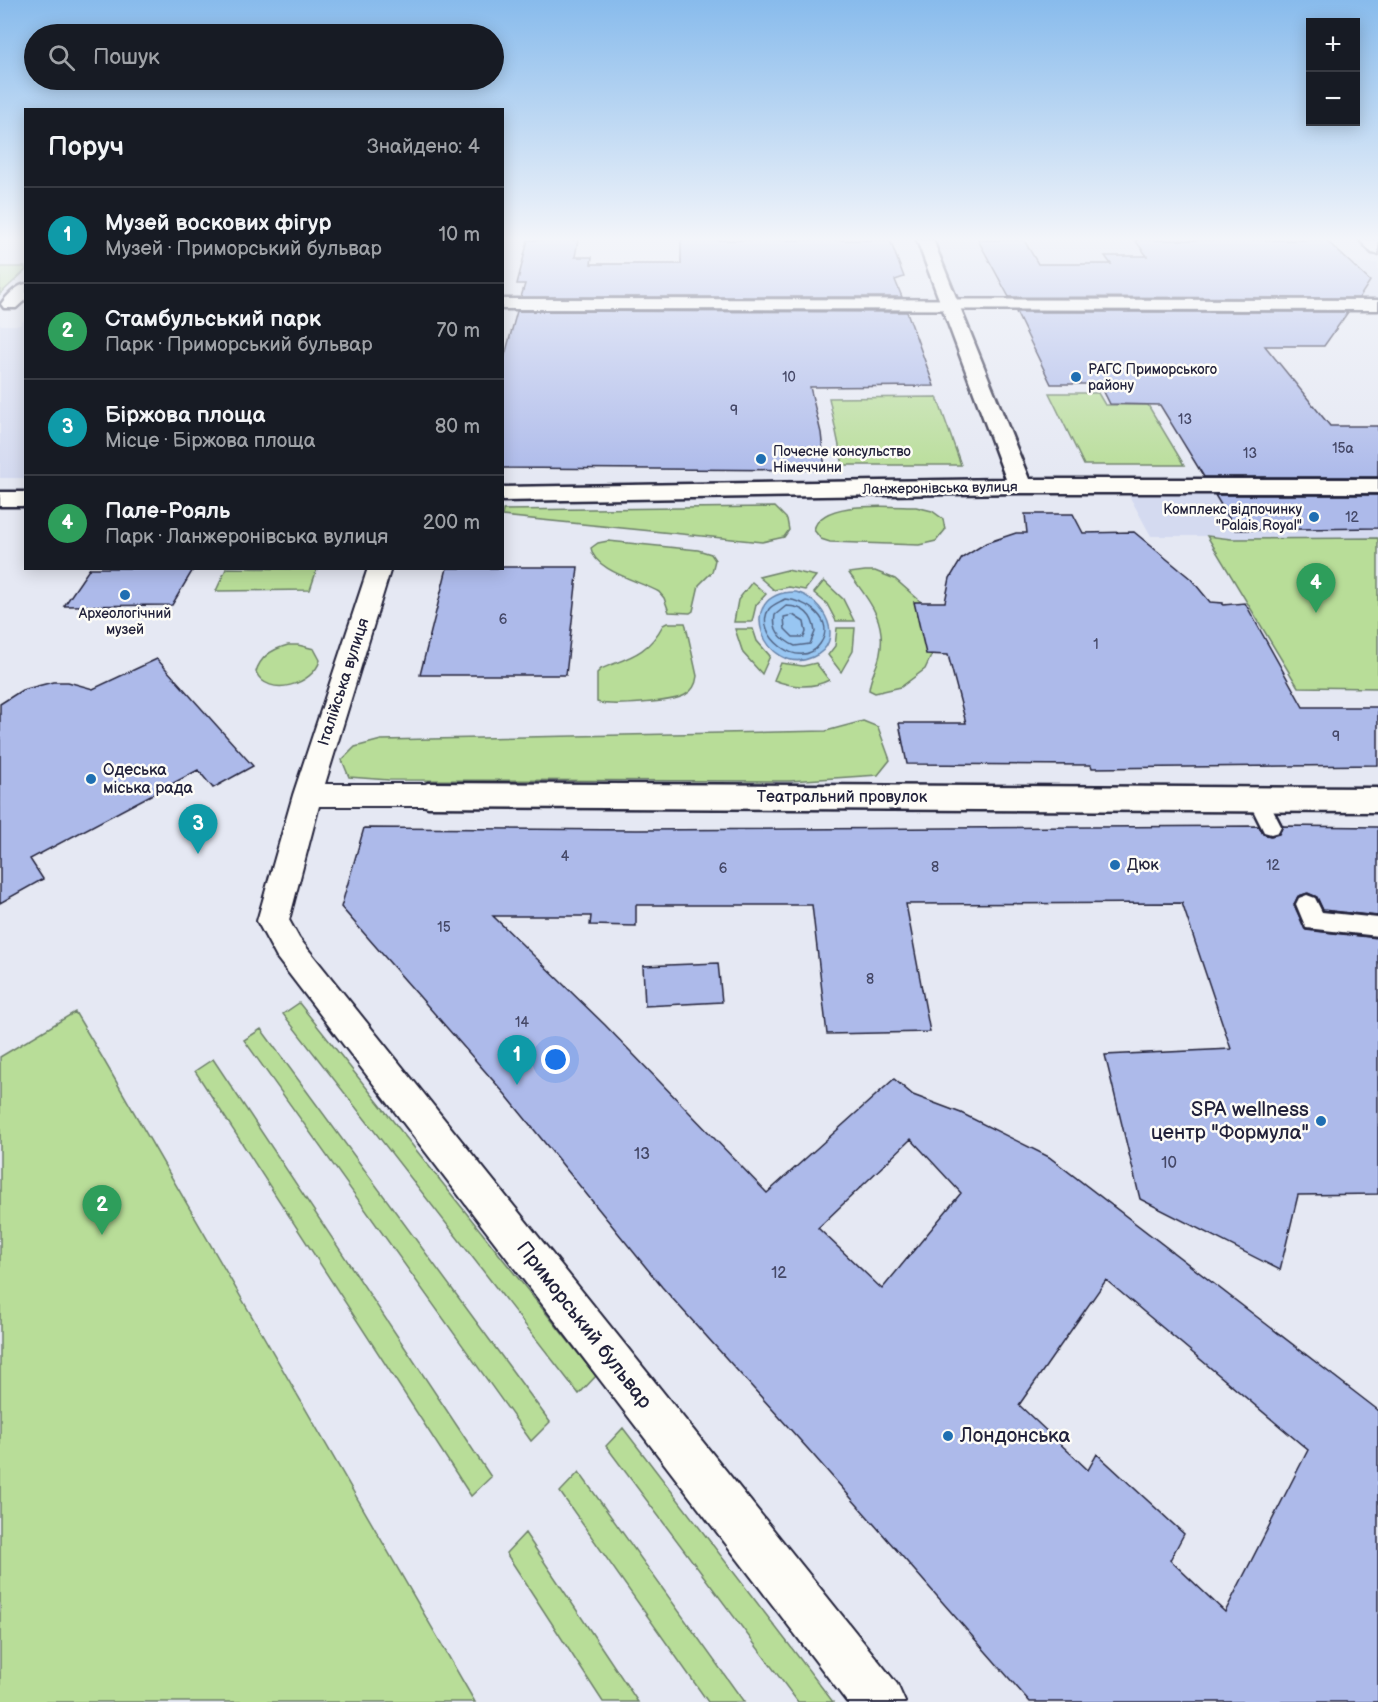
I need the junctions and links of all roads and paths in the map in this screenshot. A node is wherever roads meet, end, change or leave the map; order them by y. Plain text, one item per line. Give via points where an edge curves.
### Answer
1 (956, 319) edge
2 (1020, 486) junction
3 (1378, 486) edge
4 (504, 494) edge
5 (0, 499) edge
6 (24, 499) edge
7 (379, 570) edge
8 (307, 795) junction
9 (428, 795) joint
10 (1378, 800) edge
11 (1307, 904) dead end
12 (1378, 927) edge
13 (288, 948) joint
14 (879, 1702) edge

1 - 2 street
2 - 3 street, Ланжеронівська вулиця
2 - 4 street, Ланжеронівська вулиця
5 - 6 street
7 - 8 street, Італійська вулиця
8 - 9 street, Театральний провулок
8 - 13 street, Італійська вулиця via 273,921
9 - 10 street, Театральний провулок via 1264,813
11 - 12 lane via 1314,921
13 - 14 street, Приморський бульвар

